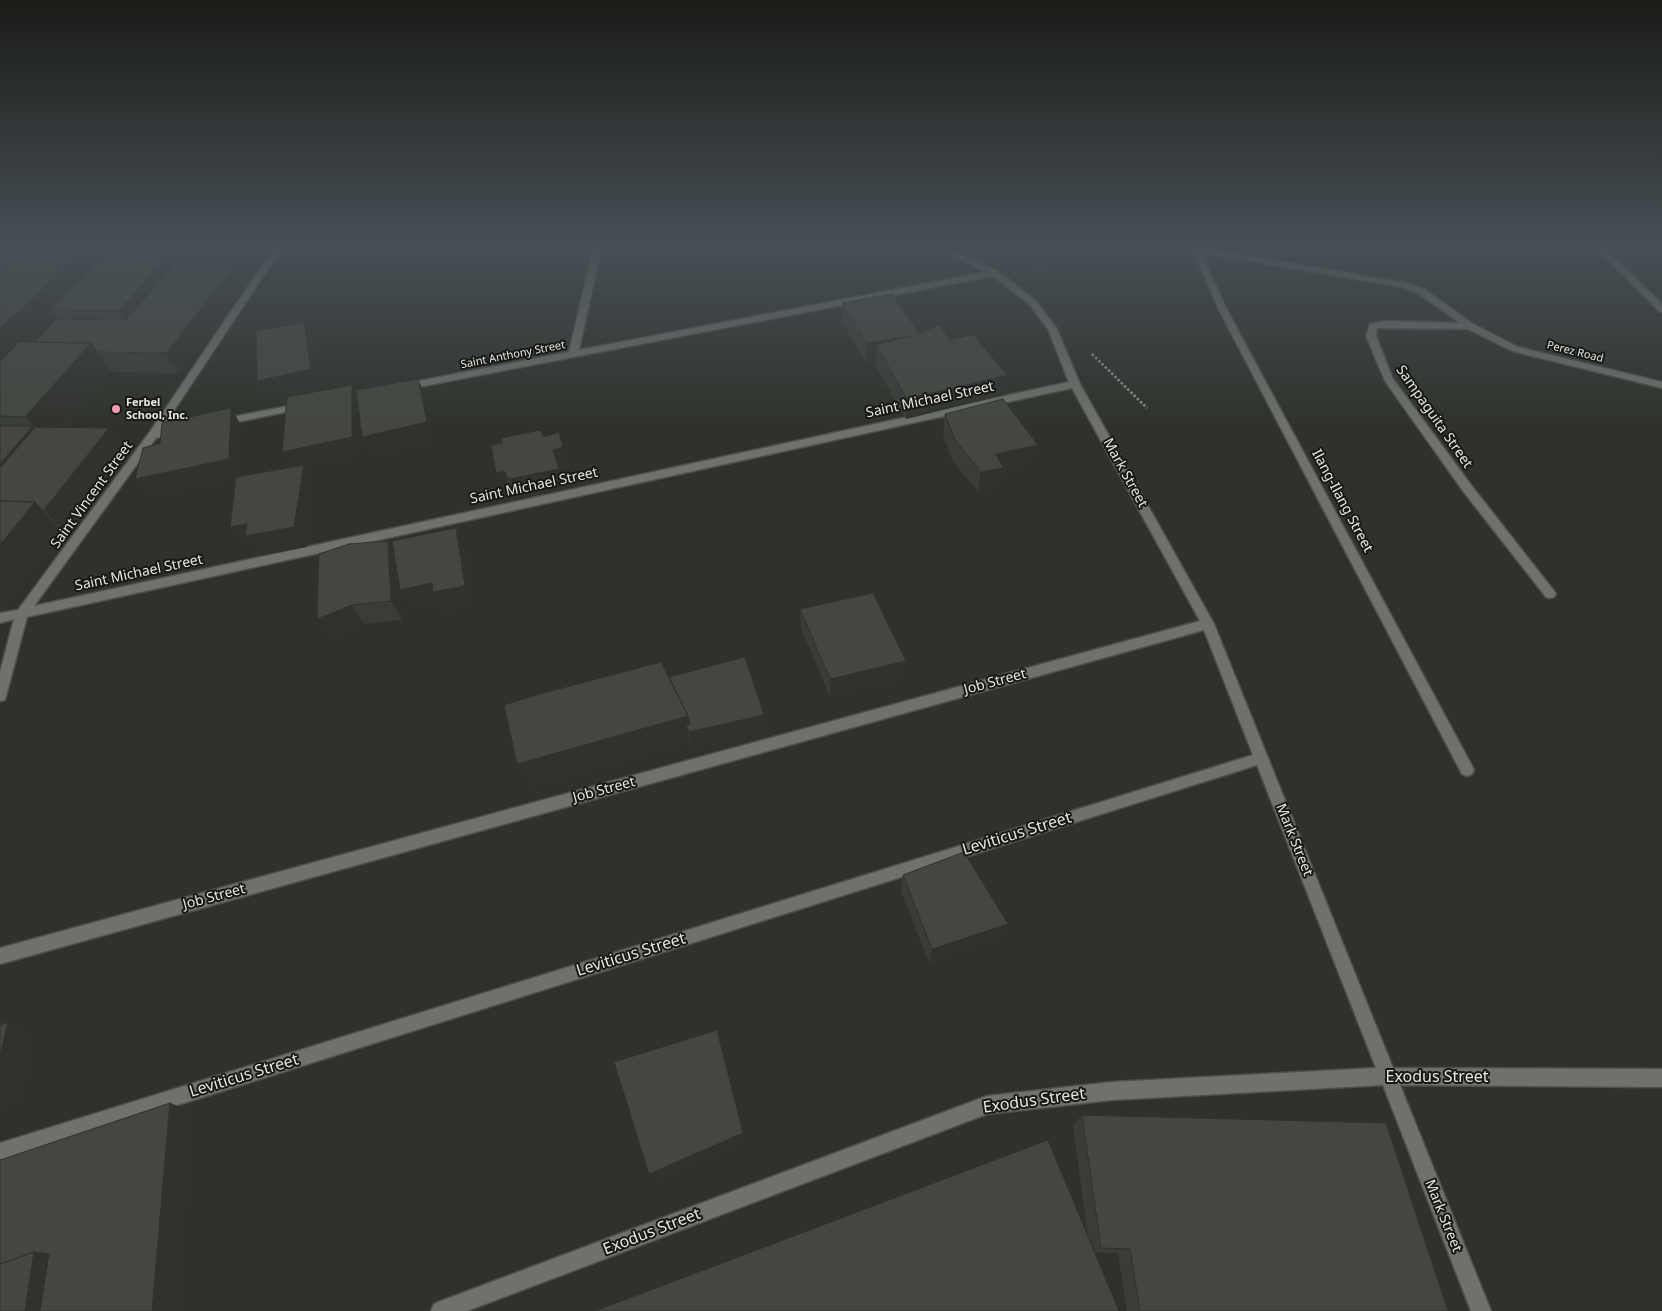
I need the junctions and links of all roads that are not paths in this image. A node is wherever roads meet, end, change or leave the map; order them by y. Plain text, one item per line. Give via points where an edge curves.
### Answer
1 (239, 306) edge
2 (584, 306) edge
3 (826, 306) edge
4 (1035, 306) edge
5 (1221, 306) edge
6 (1442, 306) edge
7 (1470, 326) junction
8 (573, 356) junction
9 (1075, 384) junction
10 (1662, 385) edge
11 (397, 389) edge
12 (309, 405) edge
13 (212, 424) edge
14 (192, 427) edge
15 (153, 435) junction
16 (1550, 594) dead end
17 (22, 613) junction
18 (0, 618) edge
19 (1208, 624) junction
20 (0, 696) edge
21 (1262, 758) junction
22 (1467, 770) dead end
23 (0, 956) edge
24 (1388, 1076) junction
25 (1662, 1078) edge
26 (0, 1152) edge
27 (441, 1311) edge
28 (1481, 1311) edge

1 - 15 street, Saint Vincent Street
2 - 8 street
3 - 8 street, Saint Anthony Street
4 - 9 street, Mark Street via 1052,329
5 - 22 street, Ilang-Ilang Street
6 - 7 street, Perez Road
7 - 10 street, Perez Road via 1515,349
7 - 16 street, Sampaguita Street via 1385,324 1373,326 1371,336 1388,379
8 - 11 street, Saint Anthony Street
9 - 17 street, Saint Michael Street
9 - 19 street, Mark Street
12 - 13 street
14 - 15 street
15 - 17 street, Saint Vincent Street
17 - 18 street, Saint Michael Street
17 - 20 street, Saint Vincent Street
19 - 21 street, Mark Street
19 - 23 street, Job Street
21 - 24 street, Mark Street
21 - 26 street, Leviticus Street
24 - 25 street, Exodus Street
24 - 27 street, Exodus Street via 1112,1091 987,1105
24 - 28 street, Mark Street

